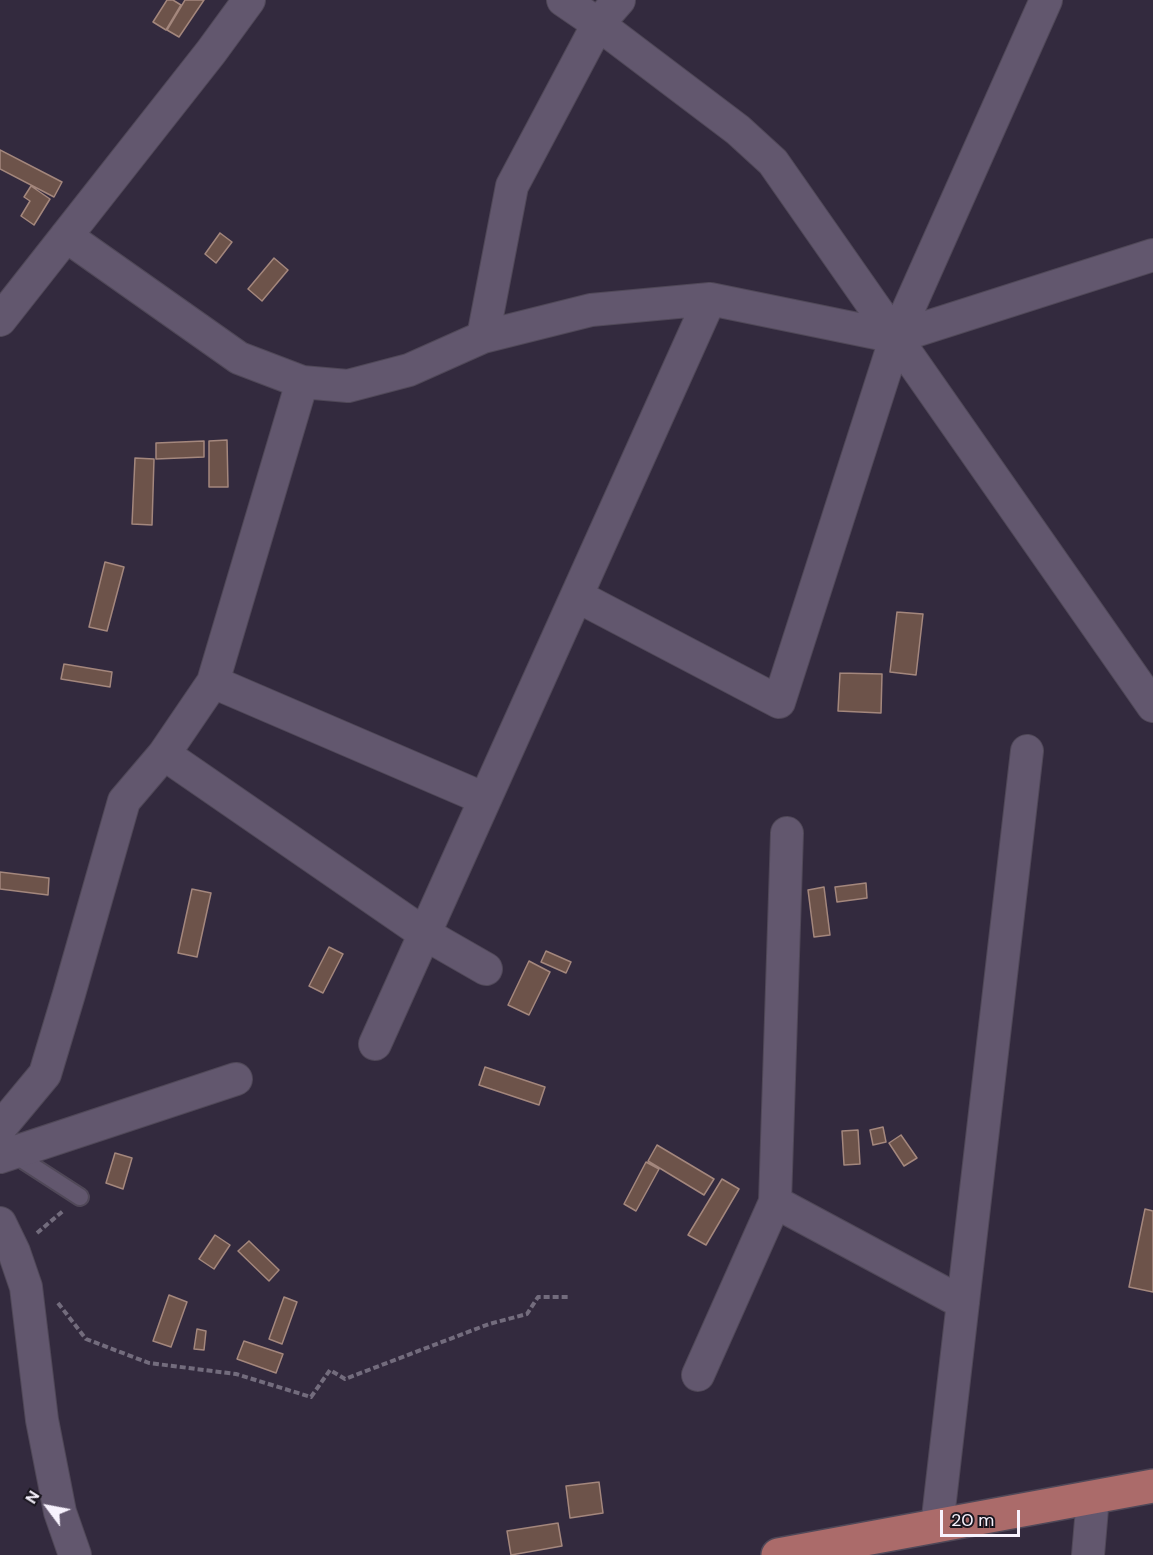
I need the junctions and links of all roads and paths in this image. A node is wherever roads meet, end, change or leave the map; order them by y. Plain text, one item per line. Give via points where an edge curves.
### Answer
1 (249, 0) edge
2 (563, 0) edge
3 (619, 0) edge
4 (1046, 0) edge
5 (598, 24) junction
6 (66, 236) junction
7 (1153, 255) edge
8 (710, 299) junction
9 (0, 320) edge
10 (483, 337) junction
11 (896, 337) junction
12 (302, 382) junction
13 (577, 596) junction
14 (213, 682) junction
15 (1153, 706) edge
16 (1027, 751) dead end
17 (164, 754) junction
18 (486, 799) junction
19 (787, 833) dead end
20 (425, 934) junction
21 (486, 969) dead end
22 (375, 1044) dead end
23 (236, 1079) dead end
24 (4, 1146) edge
25 (80, 1197) joint
26 (775, 1202) junction
27 (0, 1223) edge
28 (14, 1252) junction
29 (568, 1297) dead end
30 (57, 1301) dead end
31 (963, 1303) junction
32 (698, 1375) dead end
33 (1153, 1486) edge
34 (1093, 1497) junction
35 (937, 1526) junction
36 (75, 1555) edge
37 (778, 1555) edge
38 (1088, 1555) edge

1 - 6 street
2 - 5 street
3 - 5 street
4 - 11 street
5 - 10 street via 512,186
5 - 11 street via 738,130 773,162
6 - 9 street
6 - 12 street via 239,358
7 - 11 street
8 - 10 street via 591,310
8 - 11 street
8 - 13 street
10 - 12 street via 409,370 348,386
11 - 13 street via 779,702
11 - 15 street
12 - 14 street
13 - 18 street
14 - 17 street
14 - 18 street
16 - 31 street
17 - 20 street
17 - 24 street via 124,801 45,1074
18 - 20 street
19 - 26 street
20 - 21 street
20 - 22 street
23 - 24 street
24 - 25 lane
25 - 28 path
26 - 31 street
26 - 32 street
27 - 28 street
28 - 36 street via 26,1287 42,1420 60,1512
29 - 30 path via 538,1297 527,1314 489,1324 345,1380 330,1370 311,1397 236,1374 149,1363 86,1339
31 - 35 street
33 - 34 main road
34 - 35 main road
34 - 38 street
35 - 37 main road

